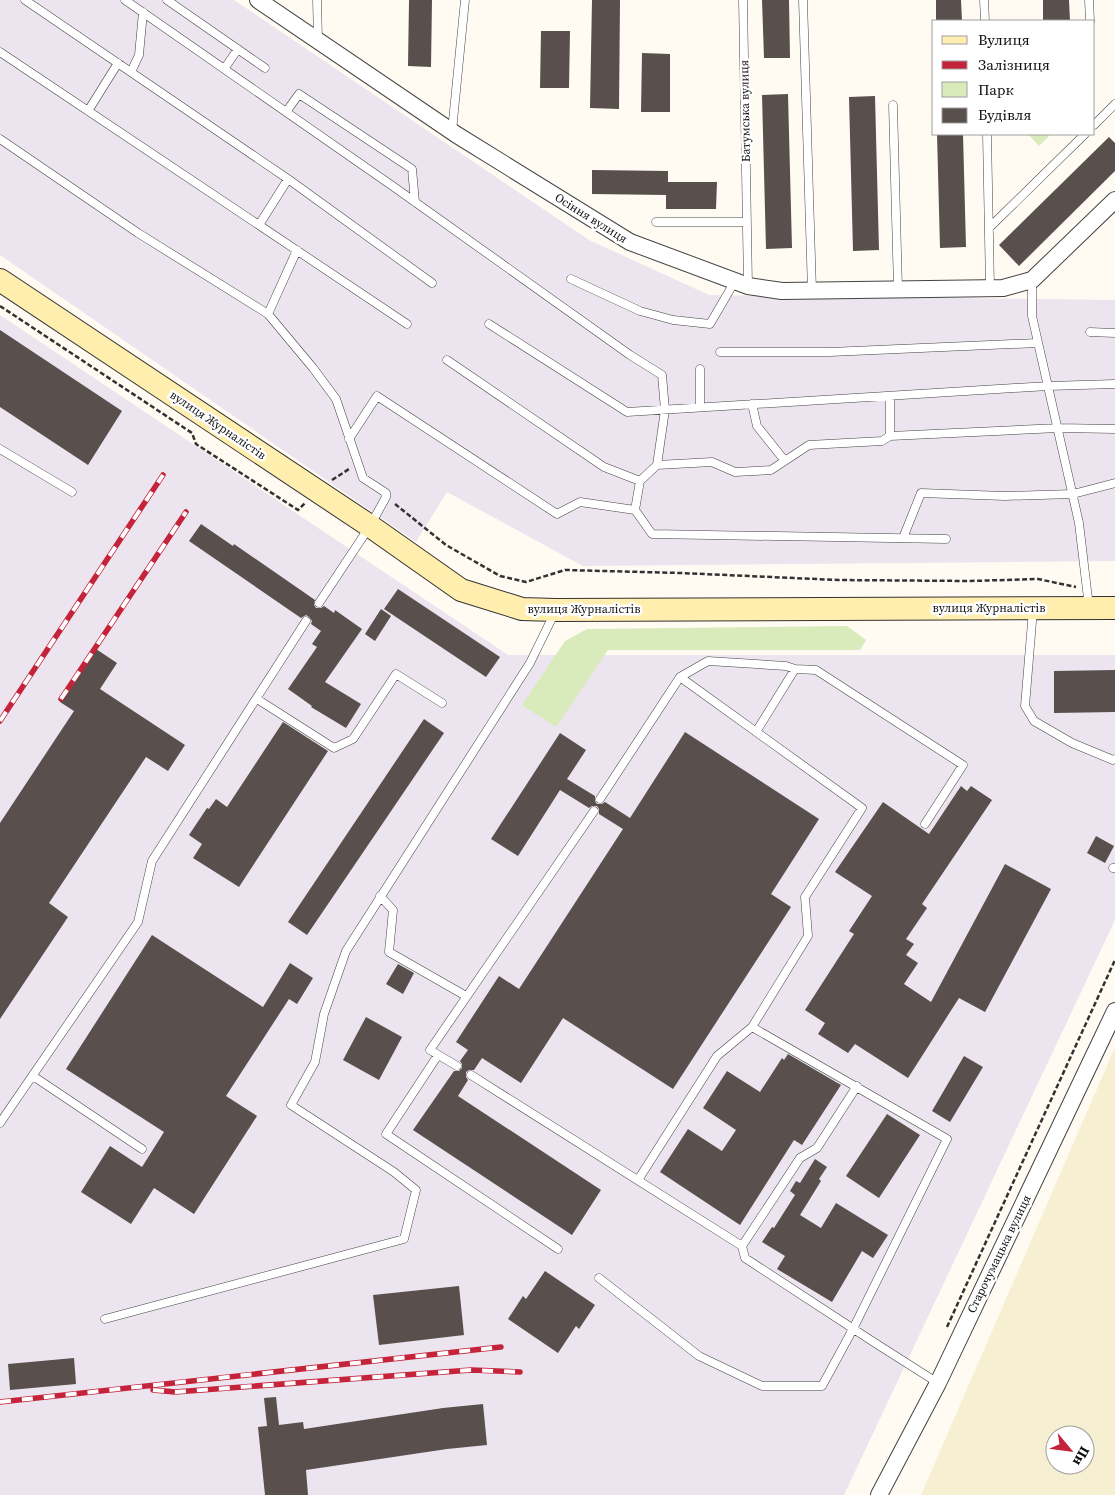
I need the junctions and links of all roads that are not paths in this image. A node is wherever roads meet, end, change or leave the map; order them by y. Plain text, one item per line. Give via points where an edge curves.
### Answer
1 (25, 0) edge
2 (125, 0) edge
3 (167, 0) edge
4 (258, 0) edge
5 (317, 0) edge
6 (464, 0) edge
7 (743, 0) edge
8 (802, 0) edge
9 (984, 0) edge
10 (1089, 0) edge
11 (143, 12) junction
12 (985, 20) edge
13 (1090, 20) edge
14 (318, 40) junction
15 (238, 49) junction
16 (0, 52) edge
17 (118, 63) junction
18 (265, 68) dead end
19 (224, 69) junction
20 (131, 72) junction
21 (893, 105) dead end
22 (1114, 108) edge
23 (88, 111) junction
24 (286, 112) junction
25 (1095, 124) edge
26 (452, 131) junction
27 (987, 135) edge
28 (1084, 135) edge
29 (0, 139) edge
30 (288, 179) junction
31 (1115, 200) edge
32 (415, 202) junction
33 (656, 222) dead end
34 (747, 222) junction
35 (259, 225) junction
36 (989, 228) junction
37 (297, 250) junction
38 (571, 279) dead end
39 (0, 280) edge
40 (1032, 280) junction
41 (432, 283) dead end
42 (741, 284) junction
43 (990, 288) junction
44 (898, 290) junction
45 (812, 291) junction
46 (268, 314) junction
47 (408, 324) dead end
48 (490, 324) dead end
49 (1090, 332) dead end
50 (1115, 333) edge
51 (1038, 343) junction
52 (720, 352) dead end
53 (447, 360) dead end
54 (700, 368) dead end
55 (1115, 384) edge
56 (1048, 386) junction
57 (890, 396) junction
58 (752, 404) junction
59 (700, 407) junction
60 (665, 410) junction
61 (1058, 428) junction
62 (1115, 429) edge
63 (890, 436) junction
64 (349, 439) junction
65 (0, 449) edge
66 (785, 461) junction
67 (657, 465) junction
68 (640, 481) junction
69 (1115, 483) edge
70 (72, 492) dead end
71 (1073, 494) junction
72 (635, 510) junction
73 (370, 526) junction
74 (903, 538) junction
75 (946, 539) dead end
76 (1088, 598) junction
77 (319, 602) dead end
78 (1033, 608) junction
79 (1115, 608) edge
80 (556, 610) junction
81 (306, 621) dead end
82 (795, 669) junction
83 (680, 677) junction
84 (257, 699) junction
85 (442, 703) dead end
86 (756, 732) junction
87 (1115, 758) edge
88 (600, 799) dead end
89 (594, 810) dead end
90 (926, 824) dead end
91 (380, 896) junction
92 (466, 996) junction
93 (1115, 1010) edge
94 (752, 1027) junction
95 (438, 1055) junction
96 (457, 1066) dead end
97 (471, 1075) dead end
98 (33, 1076) junction
99 (857, 1086) junction
100 (0, 1124) edge
101 (142, 1149) dead end
102 (638, 1180) junction
103 (742, 1246) junction
104 (558, 1249) dead end
105 (598, 1278) dead end
106 (105, 1320) dead end
107 (853, 1329) junction
108 (938, 1382) junction
109 (879, 1495) edge

1 - 17 lane
2 - 11 lane
3 - 15 lane
4 - 14 street, Осіння вулиця
5 - 14 lane
6 - 26 lane
7 - 34 lane, Батумська вулиця
8 - 45 lane
9 - 12 lane
10 - 13 lane
11 - 19 lane
11 - 20 lane via 139,55
14 - 26 street, Осіння вулиця
15 - 18 lane
15 - 19 lane
16 - 23 lane
17 - 20 lane
17 - 23 lane
19 - 24 lane
20 - 30 lane
21 - 44 lane
22 - 25 lane
23 - 35 lane
24 - 32 lane
24 - 32 lane via 299,94 412,169
26 - 42 street, Осіння вулиця via 630,242
27 - 36 lane
28 - 36 lane
29 - 46 lane via 138,233
30 - 35 lane
30 - 41 lane
31 - 40 street
32 - 60 lane via 662,376
33 - 34 lane
34 - 42 lane, Батумська вулиця
35 - 37 lane
36 - 43 lane
37 - 46 lane
37 - 47 lane
38 - 42 lane via 640,311 673,320 710,324
39 - 73 street, вулиця Журналістів
40 - 43 street, Осіння вулиця
40 - 51 lane via 1032,316
42 - 45 street, Осіння вулиця via 782,292
43 - 44 street, Осіння вулиця
44 - 45 street, Осіння вулиця
46 - 64 lane via 336,399
48 - 60 lane via 627,412
49 - 50 lane
51 - 52 lane via 830,352
51 - 56 lane
53 - 68 lane via 604,467
54 - 59 lane
55 - 56 lane
56 - 57 lane
56 - 61 lane
57 - 58 lane
57 - 63 lane
58 - 59 lane
58 - 66 lane via 757,426
59 - 60 lane
60 - 67 lane
61 - 62 lane
61 - 63 lane
61 - 71 lane
63 - 66 lane via 882,441 809,445
64 - 72 lane via 377,396 557,514 580,502
64 - 73 lane via 362,478 386,493
65 - 70 lane
66 - 67 lane via 771,470 735,472 712,462
67 - 68 lane
68 - 72 lane
69 - 71 lane
71 - 74 lane via 920,493
71 - 76 lane
72 - 74 lane via 652,534
73 - 77 lane
73 - 80 street, вулиця Журналістів via 461,590 522,609
74 - 75 lane
76 - 78 street, вулиця Журналістів
76 - 79 street, вулиця Журналістів
78 - 80 street, вулиця Журналістів
78 - 87 lane via 1025,706 1034,721 1072,743 1113,760
80 - 91 lane via 530,663
81 - 84 lane
82 - 83 lane via 708,661
82 - 86 lane
82 - 90 lane via 816,670 962,764
83 - 86 lane
83 - 88 lane
84 - 85 lane via 334,748 353,739 396,674
84 - 98 lane via 152,861 138,922
86 - 94 lane via 862,808 806,897 808,936
89 - 92 lane
91 - 92 lane via 393,910 389,952
91 - 106 lane via 346,951 324,1014 315,1062 291,1105 394,1172 416,1190 404,1239
92 - 95 lane via 430,1050
93 - 108 street, Старочумацька вулиця
94 - 99 lane
94 - 102 lane via 717,1056
95 - 96 lane
95 - 104 lane via 386,1134
97 - 102 lane
98 - 100 lane
98 - 101 lane
99 - 103 lane via 817,1148 800,1158
99 - 107 lane via 947,1139
102 - 103 lane
103 - 107 lane via 745,1258
105 - 107 lane via 699,1356 762,1386 822,1386
107 - 108 lane
108 - 109 street, Старочумацька вулиця

